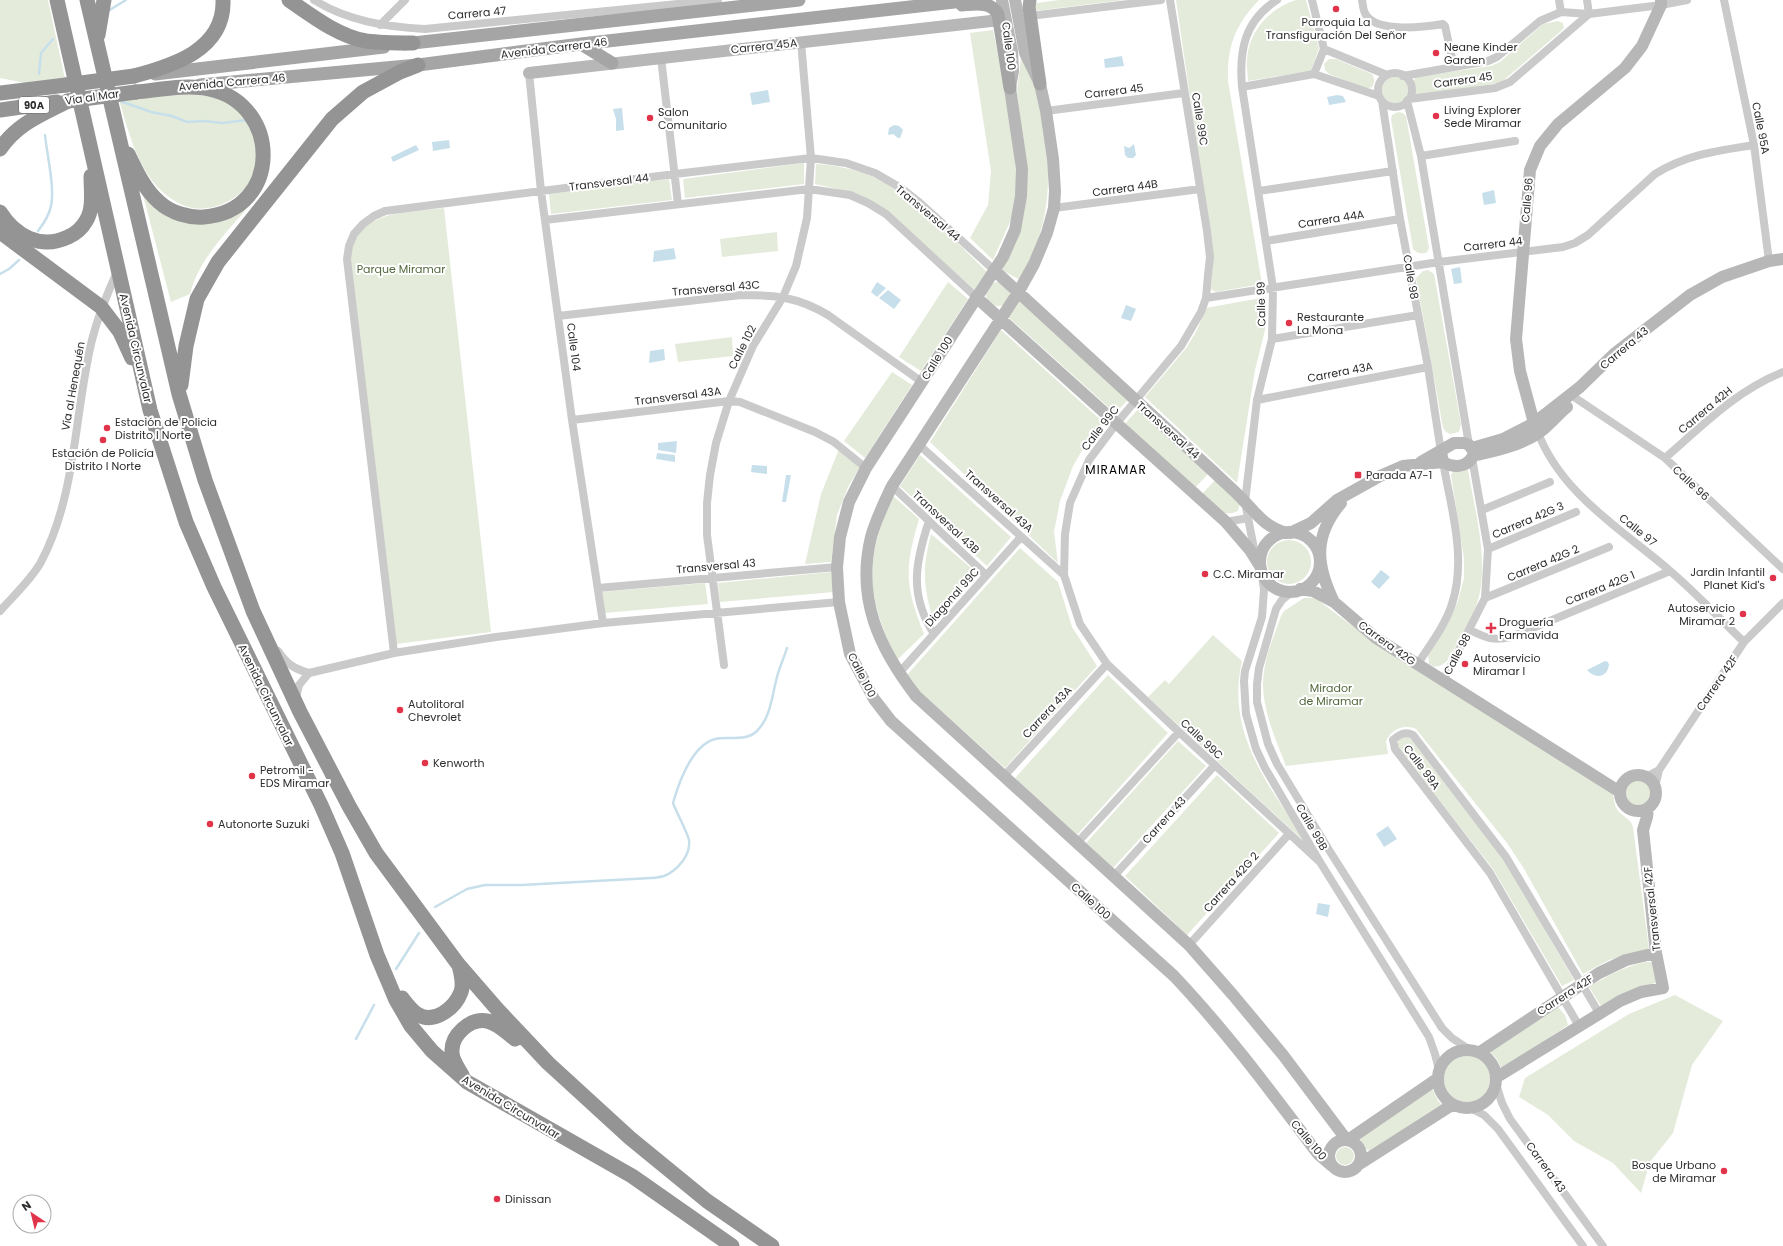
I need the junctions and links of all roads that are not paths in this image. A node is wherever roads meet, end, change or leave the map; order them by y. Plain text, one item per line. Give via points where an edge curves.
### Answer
1 (87, 0) edge
2 (104, 0) edge
3 (223, 0) edge
4 (289, 0) edge
5 (314, 0) edge
6 (405, 0) edge
7 (713, 0) edge
8 (798, 0) edge
9 (972, 0) edge
10 (1002, 0) edge
11 (1015, 0) edge
12 (1030, 0) edge
13 (1161, 0) edge
14 (1170, 0) edge
15 (1277, 0) edge
16 (1312, 0) edge
17 (1362, 0) edge
18 (1559, 0) edge
19 (1587, 0) edge
20 (1687, 0) edge
21 (1724, 0) edge
22 (1661, 3) edge
23 (57, 4) edge
24 (923, 6) junction
25 (660, 7) junction
26 (1561, 12) junction
27 (1589, 14) junction
28 (1030, 16) junction
29 (1000, 20) junction
30 (614, 21) junction
31 (380, 25) junction
32 (801, 42) junction
33 (413, 43) junction
34 (581, 44) junction
35 (98, 46) junction
36 (1324, 49) junction
37 (661, 58) junction
38 (612, 63) junction
39 (418, 65) junction
40 (1454, 67) junction
41 (529, 73) joint
42 (1314, 74) junction
43 (1388, 75) junction
44 (134, 76) junction
45 (1403, 76) junction
46 (0, 84) edge
47 (1040, 84) junction
48 (66, 85) junction
49 (1242, 87) junction
50 (1010, 88) junction
51 (136, 92) junction
52 (0, 93) edge
53 (1184, 94) junction
54 (1380, 99) junction
55 (1408, 100) junction
56 (68, 101) junction
57 (0, 110) edge
58 (1046, 111) junction
59 (117, 134) junction
60 (1515, 141) dead end
61 (90, 145) junction
62 (1754, 145) junction
63 (0, 149) edge
64 (1421, 156) junction
65 (811, 158) junction
66 (1393, 171) junction
67 (675, 174) junction
68 (809, 189) junction
69 (1200, 189) junction
70 (542, 191) junction
71 (1259, 191) junction
72 (678, 204) junction
73 (1054, 208) junction
74 (0, 212) edge
75 (1400, 219) junction
76 (545, 220) junction
77 (0, 232) edge
78 (1266, 241) junction
79 (1523, 251) junction
80 (1783, 259) edge
81 (1439, 262) junction
82 (1769, 262) junction
83 (1410, 267) junction
84 (118, 269) junction
85 (994, 270) junction
86 (1274, 288) junction
87 (1019, 291) junction
88 (783, 297) junction
89 (976, 297) junction
90 (1206, 298) junction
91 (102, 307) junction
92 (1418, 315) junction
93 (558, 316) junction
94 (1000, 319) junction
95 (1272, 339) junction
96 (1428, 367) junction
97 (1783, 372) edge
98 (922, 382) junction
99 (179, 394) junction
100 (1573, 397) junction
101 (1257, 400) junction
102 (729, 401) junction
103 (1136, 401) junction
104 (150, 410) junction
105 (572, 420) junction
106 (1116, 424) junction
107 (1536, 428) junction
108 (918, 444) junction
109 (1472, 452) junction
110 (1442, 457) junction
111 (1665, 458) junction
112 (866, 468) junction
113 (1550, 482) dead end
114 (892, 486) junction
115 (1351, 493) junction
116 (1245, 502) junction
117 (1482, 510) junction
118 (1576, 512) dead end
119 (1248, 518) junction
120 (929, 521) junction
121 (1226, 522) junction
122 (1288, 533) junction
123 (1021, 537) junction
124 (1609, 547) dead end
125 (1488, 549) junction
126 (1319, 560) junction
127 (1259, 566) junction
128 (837, 567) junction
129 (1783, 569) edge
130 (1670, 571) junction
131 (986, 575) junction
132 (1064, 575) junction
133 (712, 577) junction
134 (598, 588) junction
135 (1297, 590) junction
136 (1485, 598) junction
137 (839, 602) junction
138 (1334, 602) junction
139 (1783, 603) edge
140 (0, 611) edge
141 (253, 611) junction
142 (717, 613) junction
143 (603, 623) junction
144 (1470, 630) junction
145 (934, 634) junction
146 (1744, 642) junction
147 (394, 653) junction
148 (1107, 664) junction
149 (724, 665) dead end
150 (1417, 665) junction
151 (309, 673) junction
152 (899, 673) junction
153 (1442, 681) junction
154 (295, 703) junction
155 (1178, 732) junction
156 (1215, 765) junction
157 (1659, 770) junction
158 (1004, 776) junction
159 (1646, 777) junction
160 (1618, 787) junction
161 (1655, 787) junction
162 (1648, 808) junction
163 (1633, 810) junction
164 (1643, 830) junction
165 (1289, 834) junction
166 (1077, 843) junction
167 (1320, 862) junction
168 (1114, 876) junction
169 (1189, 945) junction
170 (1656, 953) junction
171 (377, 955) junction
172 (458, 964) junction
173 (1582, 984) junction
174 (1561, 997) junction
175 (1599, 1013) junction
176 (1579, 1026) junction
177 (1475, 1051) junction
178 (540, 1054) junction
179 (1438, 1074) junction
180 (1497, 1081) junction
181 (467, 1082) junction
182 (1452, 1105) junction
183 (1472, 1109) junction
184 (1347, 1140) junction
185 (1358, 1165) junction
186 (1332, 1166) junction
187 (732, 1246) edge
188 (772, 1246) edge
189 (1583, 1246) edge
190 (1603, 1246) edge

1 - 35 highway, Avenida Circunvalar
2 - 35 highway via 98,30
3 - 44 highway, Vía al Mar via 221,20 212,38 191,56
4 - 33 highway via 332,28 348,35 365,40
5 - 31 street, Carrera 47 via 341,13
6 - 31 street
7 - 25 street, Carrera 47
8 - 30 main road, Avenida Carrera 46
9 - 24 main road, Avenida Carrera 46
10 - 50 street, Calle 100 via 1012,51 1013,71
11 - 47 street, Calle 100 via 1025,53
12 - 28 main road
13 - 28 street
14 - 53 street, Calle 99C
15 - 49 street, Calle 99 via 1263,10 1251,26 1242,52
16 - 36 street
17 - 40 street via 1366,16 1378,22 1410,28 1443,24
18 - 26 street
19 - 27 street
20 - 22 street
21 - 62 street, Calle 95A
22 - 27 street
22 - 79 street, Calle 96 via 1642,46 1624,68 1558,124 1540,146 1530,170
23 - 61 highway, Avenida Circunvalar
24 - 29 main road via 928,10 987,4 996,9
24 - 34 main road, Avenida Carrera 46
25 - 30 main road
25 - 31 street, Carrera 47 via 425,28
26 - 27 street
26 - 40 street, Carrera 45 via 1540,22 1497,57
27 - 55 street, Carrera 45 via 1510,82 1495,88
28 - 47 main road
29 - 32 street, Carrera 45A
29 - 50 main road
30 - 33 main road, Avenida Carrera 46
32 - 37 street, Carrera 45A
32 - 65 street, Calle 102
33 - 44 main road, Avenida Carrera 46
34 - 38 main road
34 - 39 main road, Avenida Carrera 46
35 - 59 highway, Avenida Circunvalar
36 - 42 street
36 - 43 street
37 - 38 street, Carrera 45A
37 - 67 street
38 - 41 street, Carrera 45A
39 - 51 main road, Avenida Carrera 46
39 - 99 highway via 393,75 349,102 332,119 218,262 197,299 186,346
40 - 45 street, Carrera 45
41 - 70 street, Calle 104
42 - 49 street
42 - 54 street
43 - 45 street via 1396,73
43 - 54 street via 1378,86
44 - 48 highway, Vía al Mar / 90A, bridge
45 - 55 street via 1411,86
46 - 48 highway via 26,88
47 - 58 street, Calle 100
48 - 52 highway, Vía al Mar / 90A
49 - 71 street, Calle 99
50 - 85 street, Calle 100 via 1022,169 1021,196 1015,230
51 - 56 highway, Vía al Mar / 90A, bridge
51 - 59 highway, Vía al Mar via 196,87 220,92 236,101 255,120 262,136 264,157 258,182 247,198 222,213 201,217 176,212 159,202 145,185
53 - 58 street, Carrera 45
53 - 69 street, Calle 99C
54 - 55 street via 1392,107 1397,107
54 - 66 street, Calle 98
55 - 64 street, Calle 98
56 - 57 highway, Vía al Mar / 90A
56 - 63 highway via 22,124
58 - 73 street, Calle 100 via 1053,159
59 - 99 highway, Avenida Circunvalar
60 - 64 street
61 - 74 highway via 89,215 80,229 71,236 57,241 33,240 15,230
61 - 84 highway, Avenida Circunvalar
62 - 79 street, Carrera 44 via 1696,155 1669,166 1655,174 1582,240 1563,247
62 - 82 street, Calle 95A
64 - 81 street, Calle 98
65 - 67 street, Transversal 44
65 - 68 street, Calle 102
65 - 85 street, Transversal 44 via 846,163 875,173 901,188
66 - 71 street
66 - 75 street, Calle 98
67 - 70 street, Transversal 44
67 - 72 street
68 - 72 street
68 - 88 street, Calle 102 via 807,218 796,266
68 - 89 street via 850,195 886,214
69 - 73 street, Carrera 44B
69 - 90 street, Calle 99C via 1210,257
70 - 76 street, Calle 104
70 - 147 street, Transversal 44 via 385,211 363,224 354,234 349,246 347,259
71 - 78 street, Calle 99
72 - 76 street
73 - 87 street, Calle 100 via 1034,264
75 - 78 street, Carrera 44A
75 - 83 street, Calle 98
76 - 93 street, Calle 104
77 - 91 highway
78 - 86 street, Calle 99
79 - 81 street, Carrera 44
79 - 107 street, Calle 96 via 1516,339 1520,371
80 - 82 street, Carrera 43
81 - 83 street, Carrera 44
81 - 109 street, Calle 98
82 - 100 street, Carrera 43 via 1722,277 1690,295 1614,354
83 - 86 street, Carrera 44
83 - 92 street, Calle 98
84 - 91 street, Vía al Henequén
84 - 104 highway, Avenida Circunvalar
85 - 87 street, Transversal 44
85 - 89 street, Calle 100
86 - 90 street, Carrera 44
86 - 95 street, Calle 99
87 - 94 street, Calle 100
87 - 103 street, Transversal 44
88 - 93 street, Transversal 43C via 742,295
88 - 98 street, Transversal 43C via 813,306 828,315
88 - 102 street, Calle 102 via 753,346
89 - 94 street
89 - 98 street, Calle 100
90 - 103 street, Calle 99C via 1181,346
91 - 104 highway via 125,342
91 - 140 street, Vía al Henequén via 92,341 69,474 57,522 40,563
92 - 95 street
92 - 96 street, Calle 98
93 - 105 street, Calle 104
94 - 106 street
94 - 108 street, Calle 100
95 - 101 street, Calle 99
96 - 101 street, Carrera 43A
96 - 110 street, Calle 98
97 - 111 street, Carrera 42H via 1767,378 1732,400
98 - 112 street, Calle 100
99 - 141 highway, Avenida Circunvalar via 205,480
100 - 107 street, Carrera 43
100 - 111 street, Calle 96
101 - 116 street, Calle 99
102 - 105 street, Transversal 43A
102 - 112 street, Transversal 43A via 740,402 815,432 834,442
102 - 133 street, Calle 102 via 716,442 707,503 707,535
103 - 106 street, Calle 99C
103 - 116 street, Transversal 44
104 - 171 highway, Avenida Circunvalar via 186,522 214,587 342,853
105 - 134 street, Calle 104
106 - 121 street
106 - 132 street, Calle 99C via 1089,460 1070,503 1065,534
107 - 109 street, Carrera 43
107 - 130 street, Calle 97 via 1561,475 1587,503
108 - 114 street, Calle 100
108 - 123 street, Transversal 43A
109 - 110 street via 1466,463 1458,466 1450,465
109 - 110 street via 1464,443 1454,443 1449,445
109 - 117 street, Calle 98
110 - 115 street via 1403,466
110 - 150 street, Calle 98 via 1458,547 1459,571 1452,605
111 - 129 street, Calle 96
112 - 128 street, Calle 100 via 849,502 840,537
113 - 117 street
114 - 120 street, Transversal 43B
114 - 152 street, Calle 100 via 871,537 866,572 871,612 876,628 884,649
115 - 122 street via 1330,505 1311,523
115 - 126 street via 1328,521
116 - 119 street, Calle 99
116 - 122 street, Transversal 44 via 1261,520
117 - 125 street, Calle 98
118 - 125 street, Carrera 42G 3
119 - 121 street
119 - 127 street, Calle 99
120 - 131 street, Transversal 43B
120 - 145 street via 920,547 916,583 920,606
121 - 127 street
122 - 126 street via 1304,536 1312,542
122 - 127 street via 1271,539 1266,544
123 - 131 street, Diagonal 99C
123 - 132 street, Transversal 43A
124 - 136 street, Carrera 42G 2
125 - 136 street, Calle 98
126 - 135 street via 1314,579 1307,586
126 - 138 street, Carrera 42G
127 - 135 street via 1266,581 1279,590
127 - 167 street, Calle 99B via 1264,590 1262,617 1245,676 1248,724 1265,768
128 - 133 street, Transversal 43
128 - 137 street, Calle 100
130 - 144 street, Carrera 42G 1 via 1511,637 1490,639
130 - 146 street, Calle 97
131 - 145 street, Diagonal 99C
132 - 148 street, Calle 99C via 1080,624
133 - 134 street, Transversal 43
133 - 142 street, Calle 102
134 - 143 street, Calle 104
135 - 138 street, Carrera 42G via 1313,592
135 - 177 street, Calle 99B via 1282,600 1276,609 1259,668 1257,702 1268,744 1277,764 1329,850 1442,1028 1452,1038
136 - 144 street, Calle 98
137 - 142 street
137 - 186 street, Calle 100 via 850,654 874,699 891,721 1174,976 1219,1025 1318,1154
138 - 150 street, Carrera 42G via 1376,638
139 - 146 street, Carrera 42F
141 - 151 street via 285,661 297,670
141 - 154 highway, Avenida Circunvalar
142 - 143 street
142 - 149 street, Calle 102
143 - 147 street
144 - 153 street, Calle 98
145 - 152 street, Diagonal 99C
146 - 157 street, Carrera 42F
147 - 151 street
148 - 155 street, Calle 99C
148 - 158 street, Carrera 43A
150 - 153 street, Carrera 42G
151 - 154 street via 299,685
152 - 158 street, Calle 100 via 916,696
153 - 160 street, Calle 98
154 - 172 highway, Avenida Circunvalar via 376,853
155 - 156 street, Calle 99C
155 - 166 street
156 - 165 street, Calle 99C
156 - 168 street, Carrera 43
157 - 159 street, Carrera 42F
157 - 161 street, Carrera 42F
158 - 166 street, Calle 100
159 - 160 street via 1632,776
159 - 161 street
160 - 163 street via 1624,804
161 - 162 street via 1655,799
162 - 163 street
162 - 164 street, Transversal 42F
163 - 164 street, Transversal 42F
164 - 170 street, Transversal 42F
165 - 167 street, Calle 99C
165 - 169 street, Carrera 42G 2
166 - 168 street, Calle 100
167 - 179 street, Calle 99B via 1429,1036
168 - 169 street, Calle 100
169 - 184 street, Calle 100 via 1283,1055
170 - 173 street, Carrera 42F via 1626,960
170 - 175 street, Transversal 42F via 1663,988 1641,992
171 - 172 highway via 402,997 418,1014 428,1018 443,1014 454,1005 462,991
171 - 181 highway, Avenida Circunvalar via 396,1000 411,1026 432,1051
172 - 178 highway, Avenida Circunvalar
173 - 174 street, Carrera 42F
173 - 174 street, Calle 99A via 1506,857 1413,736 1408,733 1401,734 1393,740 1395,749 1490,874
173 - 175 street, Calle 99A
174 - 176 street, Calle 99A
174 - 177 street, Carrera 42F
175 - 176 street
176 - 180 street
177 - 179 street via 1460,1050 1451,1054 1444,1061
177 - 180 street via 1488,1058 1494,1067
178 - 181 highway via 528,1049 495,1023 473,1022 459,1033 452,1050 455,1062
178 - 188 highway, Avenida Circunvalar via 630,1138 707,1201
179 - 182 street via 1441,1094
179 - 184 street
180 - 183 street via 1488,1100
180 - 190 street, Carrera 43 via 1502,1103 1510,1119
181 - 187 highway, Avenida Circunvalar via 632,1176
182 - 183 street
182 - 185 street
183 - 189 street, Carrera 43 via 1498,1129
184 - 185 street via 1356,1144 1361,1152
184 - 186 street via 1337,1141 1330,1148 1328,1157
185 - 186 street via 1345,1172

